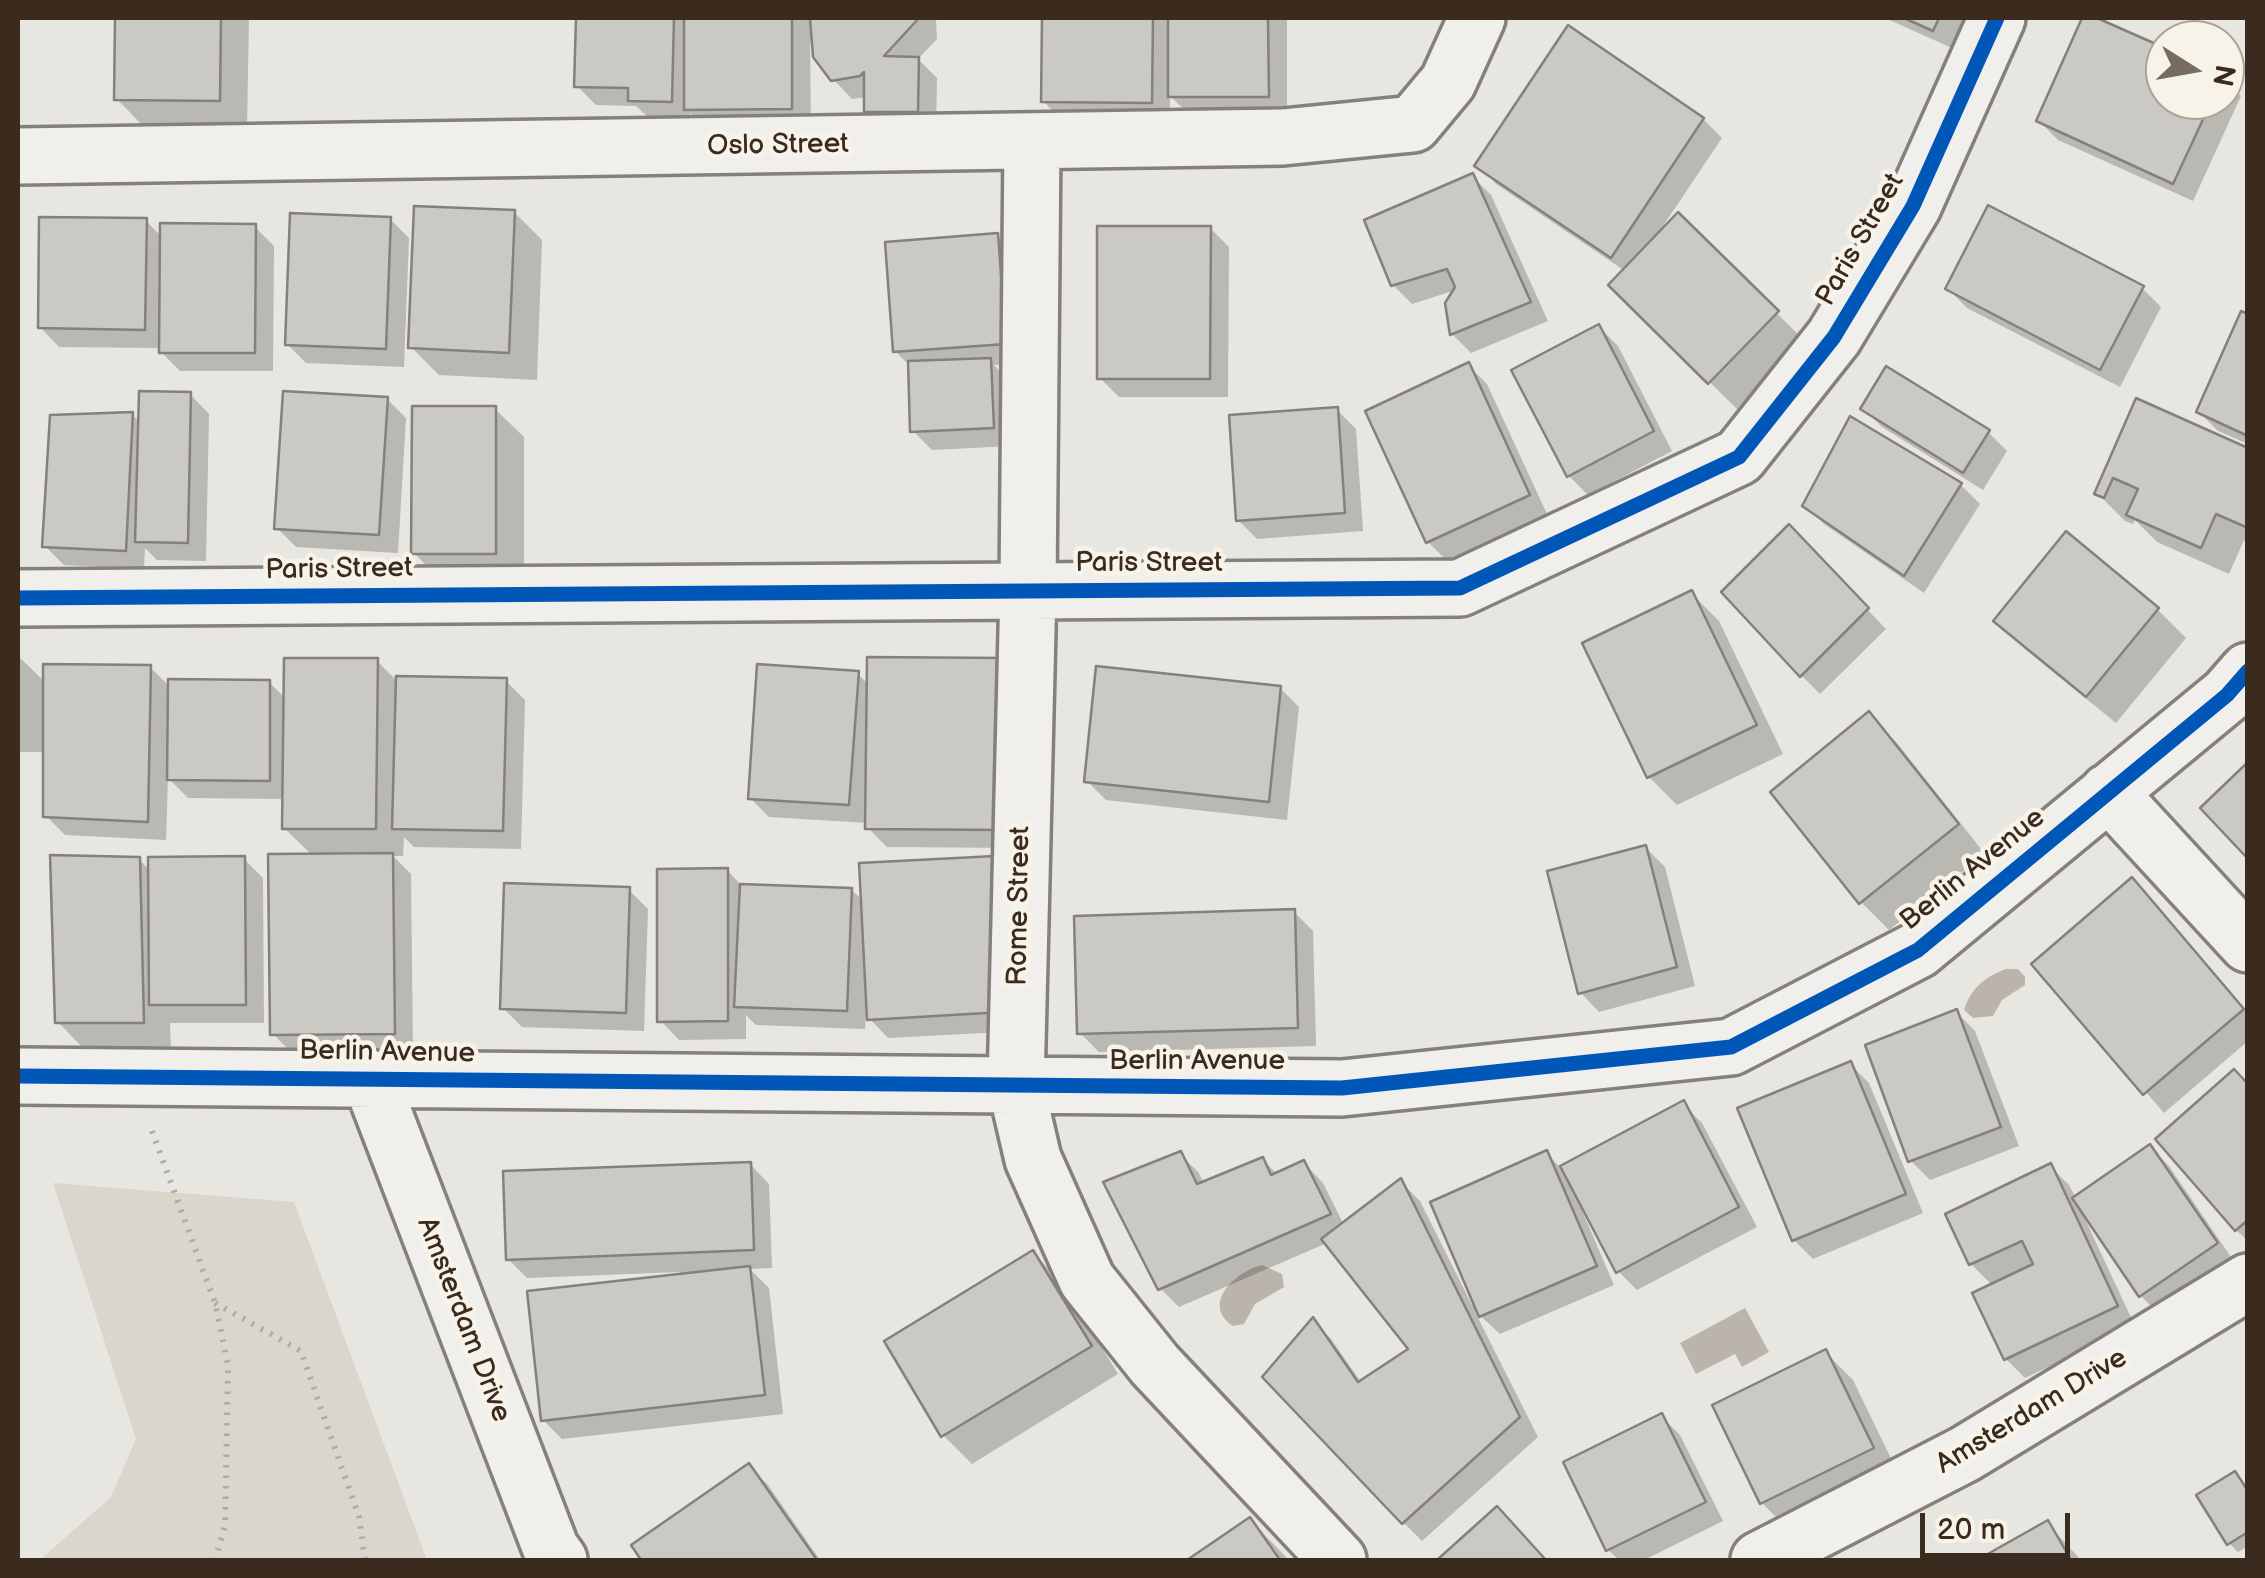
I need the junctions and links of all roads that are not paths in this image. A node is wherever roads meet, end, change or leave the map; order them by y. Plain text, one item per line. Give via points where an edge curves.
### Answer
1 (1477, 18) edge
2 (1997, 18) edge
3 (1032, 143) junction
4 (18, 156) edge
5 (1028, 589) junction
6 (18, 598) edge
7 (2248, 671) edge
8 (2108, 792) junction
9 (2248, 944) edge
10 (18, 1076) edge
11 (370, 1078) junction
12 (1016, 1086) junction
13 (2248, 1282) edge
14 (560, 1560) edge
15 (1338, 1560) edge
16 (1759, 1560) edge

1 - 3 street, Oslo Street via 1448,82 1413,124 1282,137
2 - 5 street, Paris Street via 1913,206 1834,337 1739,457 1460,588
3 - 4 street, Oslo Street
3 - 5 street, Rome Street
5 - 6 street, Paris Street
5 - 12 street, Rome Street
7 - 8 street, Berlin Avenue
8 - 9 street
8 - 12 street, Berlin Avenue via 1918,950 1731,1046 1342,1088
10 - 11 street, Berlin Avenue
11 - 12 street, Berlin Avenue
11 - 14 street, Amsterdam Drive
12 - 15 street, Rome Street via 1033,1160 1088,1280 1155,1365
13 - 16 street, Amsterdam Drive via 1966,1454

